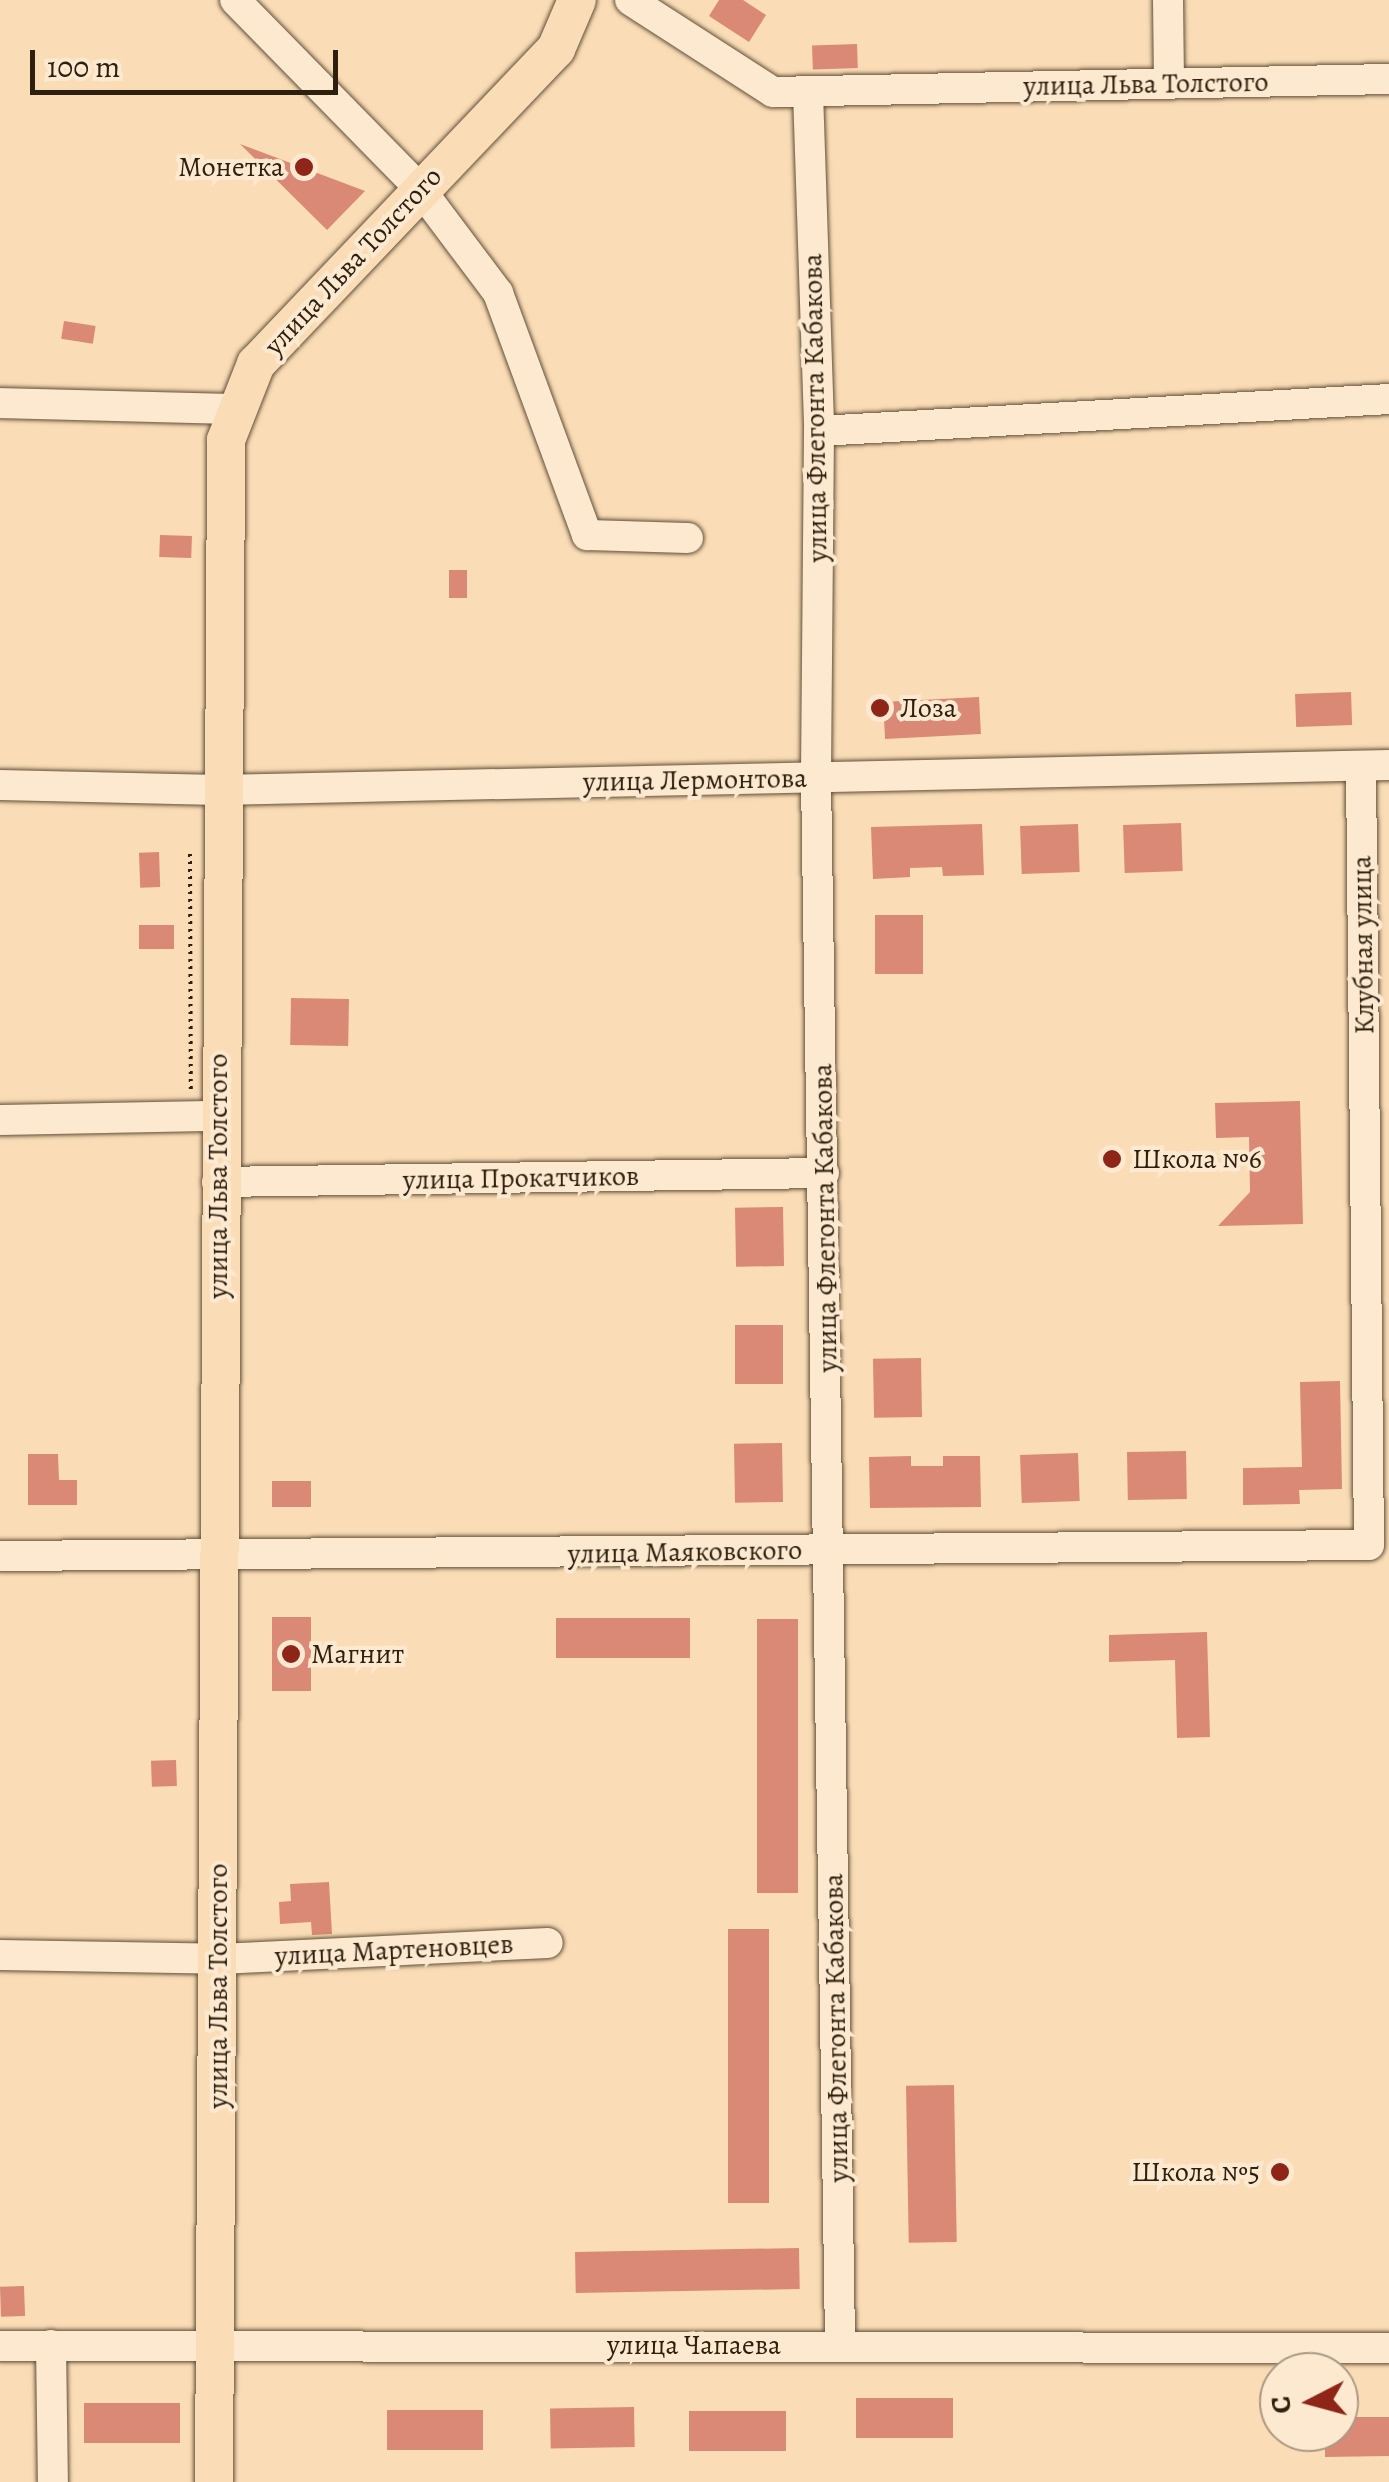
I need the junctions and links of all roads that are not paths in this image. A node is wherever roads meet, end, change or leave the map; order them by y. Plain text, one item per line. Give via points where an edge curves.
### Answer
1 (234, 0) edge
2 (576, 0) edge
3 (630, 0) edge
4 (1168, 0) edge
5 (1389, 79) edge
6 (1169, 83) junction
7 (808, 92) junction
8 (420, 189) junction
9 (1389, 400) edge
10 (0, 404) edge
11 (236, 409) junction
12 (819, 431) junction
13 (688, 538) dead end
14 (1375, 766) edge
15 (816, 778) junction
16 (0, 785) edge
17 (219, 790) junction
18 (218, 1116) junction
19 (0, 1120) edge
20 (824, 1174) junction
21 (217, 1182) junction
22 (1369, 1545) joint
23 (830, 1551) junction
24 (0, 1556) edge
25 (218, 1557) junction
26 (548, 1943) dead end
27 (0, 1955) edge
28 (220, 1958) junction
29 (51, 2345) junction
30 (840, 2345) junction
31 (0, 2346) edge
32 (214, 2346) junction
33 (1389, 2348) edge
34 (53, 2482) edge
35 (214, 2482) edge

1 - 8 street
2 - 8 main road, улица Льва Толстого via 556,49
3 - 7 street, улица Льва Толстого via 773,92
4 - 6 street
5 - 6 street, улица Льва Толстого
6 - 7 street, улица Льва Толстого
7 - 12 street, улица Флегонта Кабакова
8 - 11 main road, улица Льва Толстого via 256,364
8 - 13 street via 498,292 587,535
9 - 12 street
10 - 11 street
11 - 17 main road, улица Льва Толстого via 226,440
12 - 15 street, улица Флегонта Кабакова
14 - 15 street, улица Лермонтова
14 - 22 street, Клубная улица
15 - 17 street, улица Лермонтова
15 - 20 street, улица Флегонта Кабакова
16 - 17 street, улица Лермонтова
17 - 18 main road, улица Льва Толстого
18 - 19 street
18 - 21 main road, улица Льва Толстого
20 - 21 street, улица Прокатчиков
20 - 23 street, улица Флегонта Кабакова
21 - 25 main road, улица Льва Толстого
22 - 23 street, улица Маяковского
23 - 25 street, улица Маяковского
23 - 30 street, улица Флегонта Кабакова
24 - 25 street, улица Маяковского
25 - 28 main road, улица Льва Толстого
26 - 28 street, улица Мартеновцев
27 - 28 street, улица Мартеновцев
28 - 32 main road, улица Льва Толстого
29 - 31 street, улица Чапаева
29 - 32 street, улица Чапаева
29 - 34 street
30 - 32 street, улица Чапаева
30 - 33 street, улица Чапаева
32 - 35 main road, улица Льва Толстого

